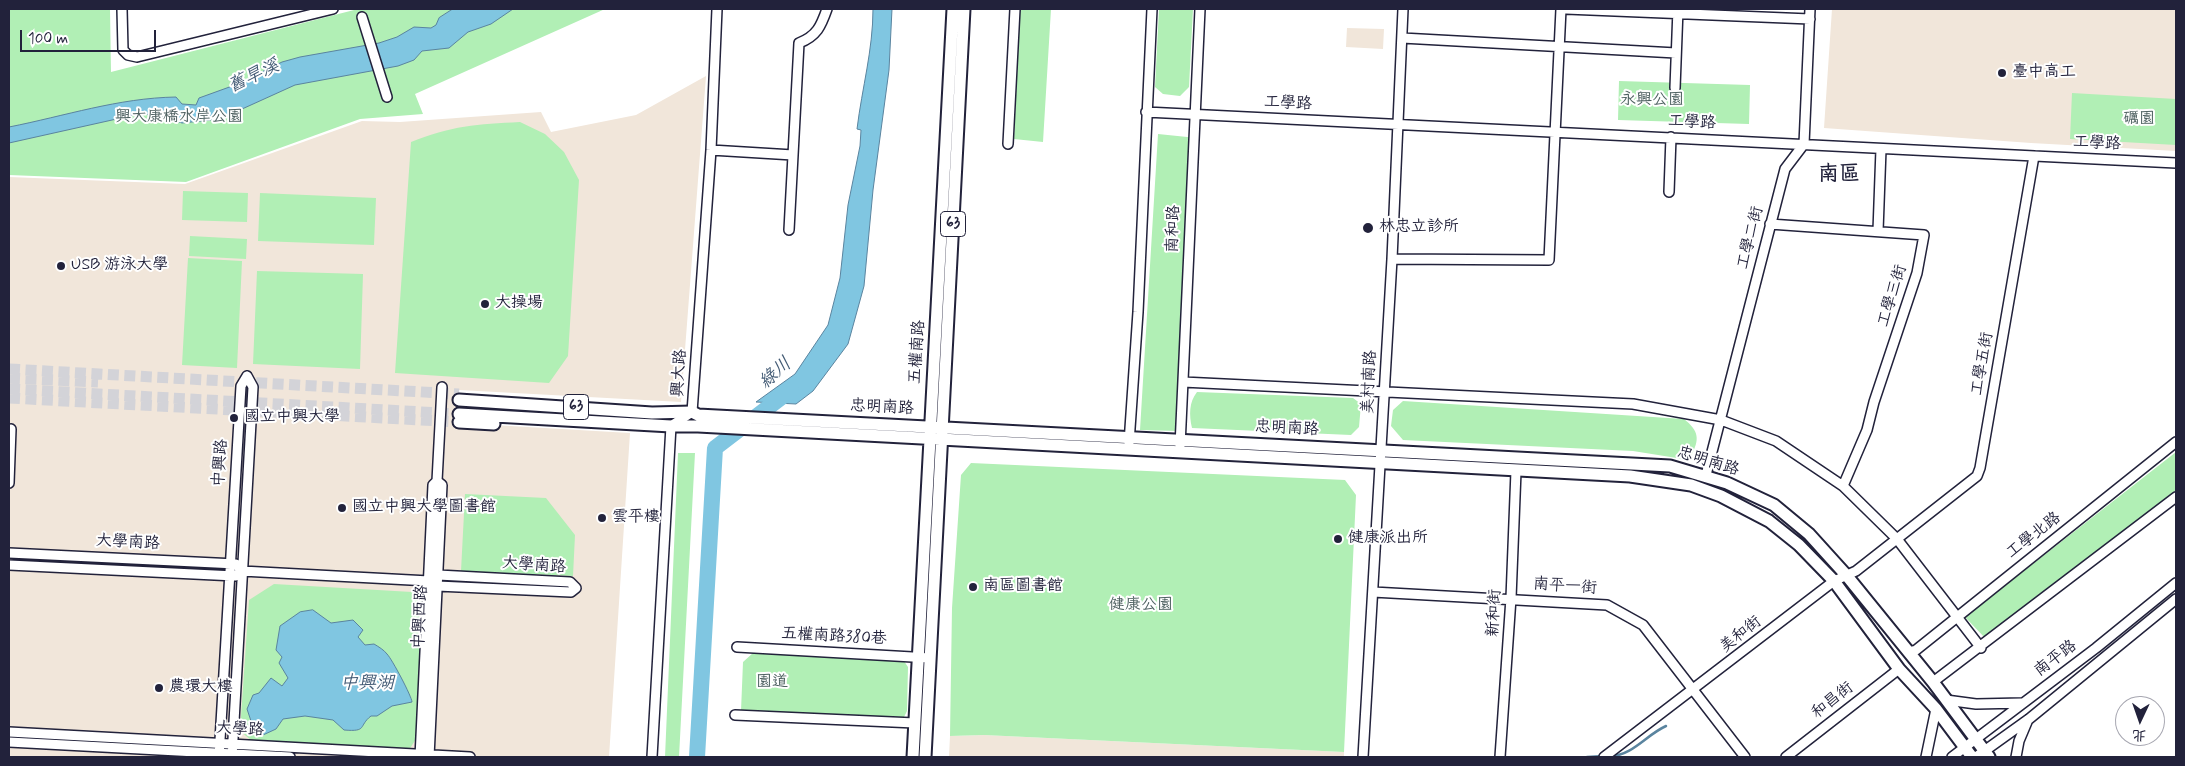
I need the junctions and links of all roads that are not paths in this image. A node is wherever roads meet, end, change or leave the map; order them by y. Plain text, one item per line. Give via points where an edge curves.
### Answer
1 (122, 9) edge
2 (334, 9) edge
3 (717, 9) edge
4 (827, 9) edge
5 (953, 9) edge
6 (964, 9) edge
7 (1015, 9) edge
8 (1152, 9) edge
9 (1200, 9) edge
10 (1403, 9) edge
11 (1561, 9) edge
12 (1566, 9) edge
13 (1810, 9) edge
14 (1678, 11) edge
15 (362, 17) dead end
16 (1810, 19) junction
17 (1402, 38) junction
18 (1559, 48) junction
19 (1676, 53) junction
20 (1675, 88) dead end
21 (387, 97) dead end
22 (1146, 112) junction
23 (1194, 114) junction
24 (1398, 125) junction
25 (1556, 132) junction
26 (1671, 137) junction
27 (1008, 144) dead end
28 (1804, 144) junction
29 (1881, 149) junction
30 (711, 150) junction
31 (793, 155) junction
32 (2034, 156) junction
33 (2176, 163) edge
34 (1669, 192) dead end
35 (1770, 224) junction
36 (788, 230) dead end
37 (1878, 230) junction
38 (1392, 259) junction
39 (1183, 382) junction
40 (442, 387) dead end
41 (1384, 391) junction
42 (459, 397) tunnel mouth
43 (696, 417) junction
44 (459, 418) tunnel mouth
45 (1721, 420) junction
46 (671, 426) junction
47 (11, 429) dead end
48 (929, 433) junction
49 (943, 434) junction
50 (1130, 437) junction
51 (1181, 439) junction
52 (2176, 442) edge
53 (1128, 450) junction
54 (1381, 450) junction
55 (1180, 451) junction
56 (1380, 463) junction
57 (1516, 471) junction
58 (1706, 475) junction
59 (437, 480) junction
60 (9, 483) edge
61 (1843, 486) junction
62 (2176, 497) edge
63 (1897, 539) junction
64 (9, 553) edge
65 (229, 563) junction
66 (9, 565) edge
67 (246, 571) junction
68 (228, 575) junction
69 (438, 575) junction
70 (1847, 576) junction
71 (1834, 581) junction
72 (429, 583) junction
73 (2176, 583) edge
74 (1372, 592) junction
75 (1511, 598) junction
76 (2176, 600) edge
77 (1956, 617) junction
78 (737, 647) dead end
79 (1981, 648) junction
80 (1908, 652) junction
81 (924, 657) junction
82 (1899, 669) junction
83 (1933, 682) junction
84 (1694, 690) junction
85 (1946, 700) junction
86 (2022, 703) junction
87 (1936, 709) junction
88 (735, 715) dead end
89 (2029, 719) junction
90 (915, 723) junction
91 (9, 732) edge
92 (1975, 740) junction
93 (9, 742) edge
94 (220, 744) junction
95 (233, 744) junction
96 (1968, 753) edge
97 (219, 755) edge
98 (1983, 755) edge
99 (232, 756) edge
100 (424, 756) edge
101 (290, 757) edge
102 (470, 757) edge
103 (652, 757) edge
104 (913, 757) edge
105 (925, 757) edge
106 (1364, 757) edge
107 (1500, 757) edge
108 (1604, 757) edge
109 (1745, 757) edge
110 (1786, 757) edge
111 (1926, 757) edge
112 (1952, 757) edge
113 (2016, 757) edge

1 - 2 street via 122,50 128,56 137,57
3 - 30 street, 興大路
4 - 31 street via 820,28 811,38 799,43
5 - 48 main road, 五權南路 / 63
6 - 49 main road, 五權南路 / 63
7 - 27 street
8 - 22 street, 南和路
9 - 23 street, 南和路
10 - 17 street, 美村南路
11 - 18 street
12 - 14 street
13 - 16 street
14 - 16 street
14 - 19 street
15 - 21 street
16 - 28 street
17 - 18 street
17 - 24 street, 美村南路
18 - 19 street
18 - 25 street
19 - 20 street
22 - 23 street, 工學路
22 - 50 street, 南和路
23 - 24 street, 工學路
23 - 39 street, 南和路
24 - 25 street, 工學路
24 - 38 street, 美村南路
25 - 26 street, 工學路
25 - 38 street via 1549,260
26 - 28 street, 工學路
26 - 34 street
28 - 29 street, 工學路
28 - 35 street, 工學二街 via 1785,169
29 - 32 street, 工學路
29 - 37 street
30 - 31 street
30 - 43 street, 興大路
31 - 36 street
32 - 33 street, 工學路
32 - 63 street, 工學五街 via 1980,468 1977,476
35 - 37 street
35 - 45 street, 工學二街
37 - 61 street, 工學三街 via 1924,235 1917,273 1874,402 1868,430
38 - 41 street, 美村南路
39 - 41 street
39 - 51 street, 南和路
40 - 59 street, 中興西路
41 - 45 street via 1633,404
41 - 54 street, 美村南路
42 - 43 main road, 忠明南路 / 63
43 - 46 main road, 忠明南路 / 63
43 - 48 main road, 忠明南路 / 63 via 785,420
43 - 48 main road, 忠明南路 / 63 via 748,428
44 - 46 main road, 忠明南路 via 636,430
45 - 58 street, 工學二街
45 - 61 street via 1776,441
46 - 103 street
47 - 60 street
48 - 49 main road, 忠明南路 / 63
48 - 81 main road, 五權南路
49 - 50 main road, 忠明南路
49 - 53 main road, 忠明南路
49 - 81 main road, 五權南路
50 - 51 main road, 忠明南路
50 - 53 street, 南和路
51 - 54 main road, 忠明南路
51 - 55 street, 南和路
52 - 77 street, 工學北路
53 - 55 main road, 忠明南路
54 - 56 street, 美村南路
54 - 58 main road, 忠明南路 via 1670,466
55 - 56 main road, 忠明南路
56 - 57 main road, 忠明南路
56 - 74 street, 美村南路
57 - 71 main road, 忠明南路 via 1630,476 1691,485 1721,496 1769,521 1799,545
57 - 75 street, 新和街
58 - 70 main road, 忠明南路 via 1774,505 1809,534
59 - 69 street, 中興西路 via 442,485
59 - 72 street, 中興西路 via 433,484
61 - 63 street
62 - 79 street
63 - 70 street, 美和街
63 - 77 street
64 - 65 street, 大學南路
65 - 67 street, 大學南路
65 - 67 street, 中興路 via 241,386 247,376 253,387
65 - 68 street, 中興路
66 - 68 street, 大學南路
67 - 68 street, 大學南路
67 - 72 street, 大學南路
67 - 95 street, 中興路
68 - 94 street, 中興路
69 - 72 street, 中興西路
69 - 72 street, 大學南路 via 570,582 576,588 571,592
70 - 71 street, 美和街
70 - 80 main road, 忠明南路
71 - 82 main road, 忠明南路
71 - 84 street, 美和街
72 - 100 street, 中興西路
73 - 86 street, 南平路
74 - 75 street, 南平一街
74 - 106 street, 美村南路
75 - 84 street, 南平一街 via 1607,605 1643,625
75 - 107 street, 新和街
76 - 89 street, 南平路
77 - 79 street
77 - 80 street, 工學北路 via 1916,650
78 - 81 street, 五權南路380巷
79 - 83 street
80 - 83 main road, 忠明南路
81 - 90 main road, 五權南路
81 - 105 main road, 五權南路
82 - 87 main road, 忠明南路
82 - 110 street, 和昌街
83 - 85 main road, 忠明南路
84 - 108 street, 美和街
84 - 109 street, 南平一街
85 - 86 street via 1976,704
85 - 92 main road, 忠明南路
86 - 92 street, 南平路
87 - 96 main road, 忠明南路
87 - 111 street
88 - 90 street
89 - 98 street, 南平路
89 - 113 street
90 - 104 main road, 五權南路
91 - 94 street, 大學路
92 - 96 street, 南平路
92 - 98 main road, 忠明南路
93 - 97 street, 大學路
94 - 95 street, 大學路
94 - 97 street, 中興路
95 - 99 street, 中興路
95 - 100 street, 大學路
96 - 112 street, 南平路
97 - 99 street, 大學路
99 - 101 street, 大學路
100 - 102 street, 大學路

